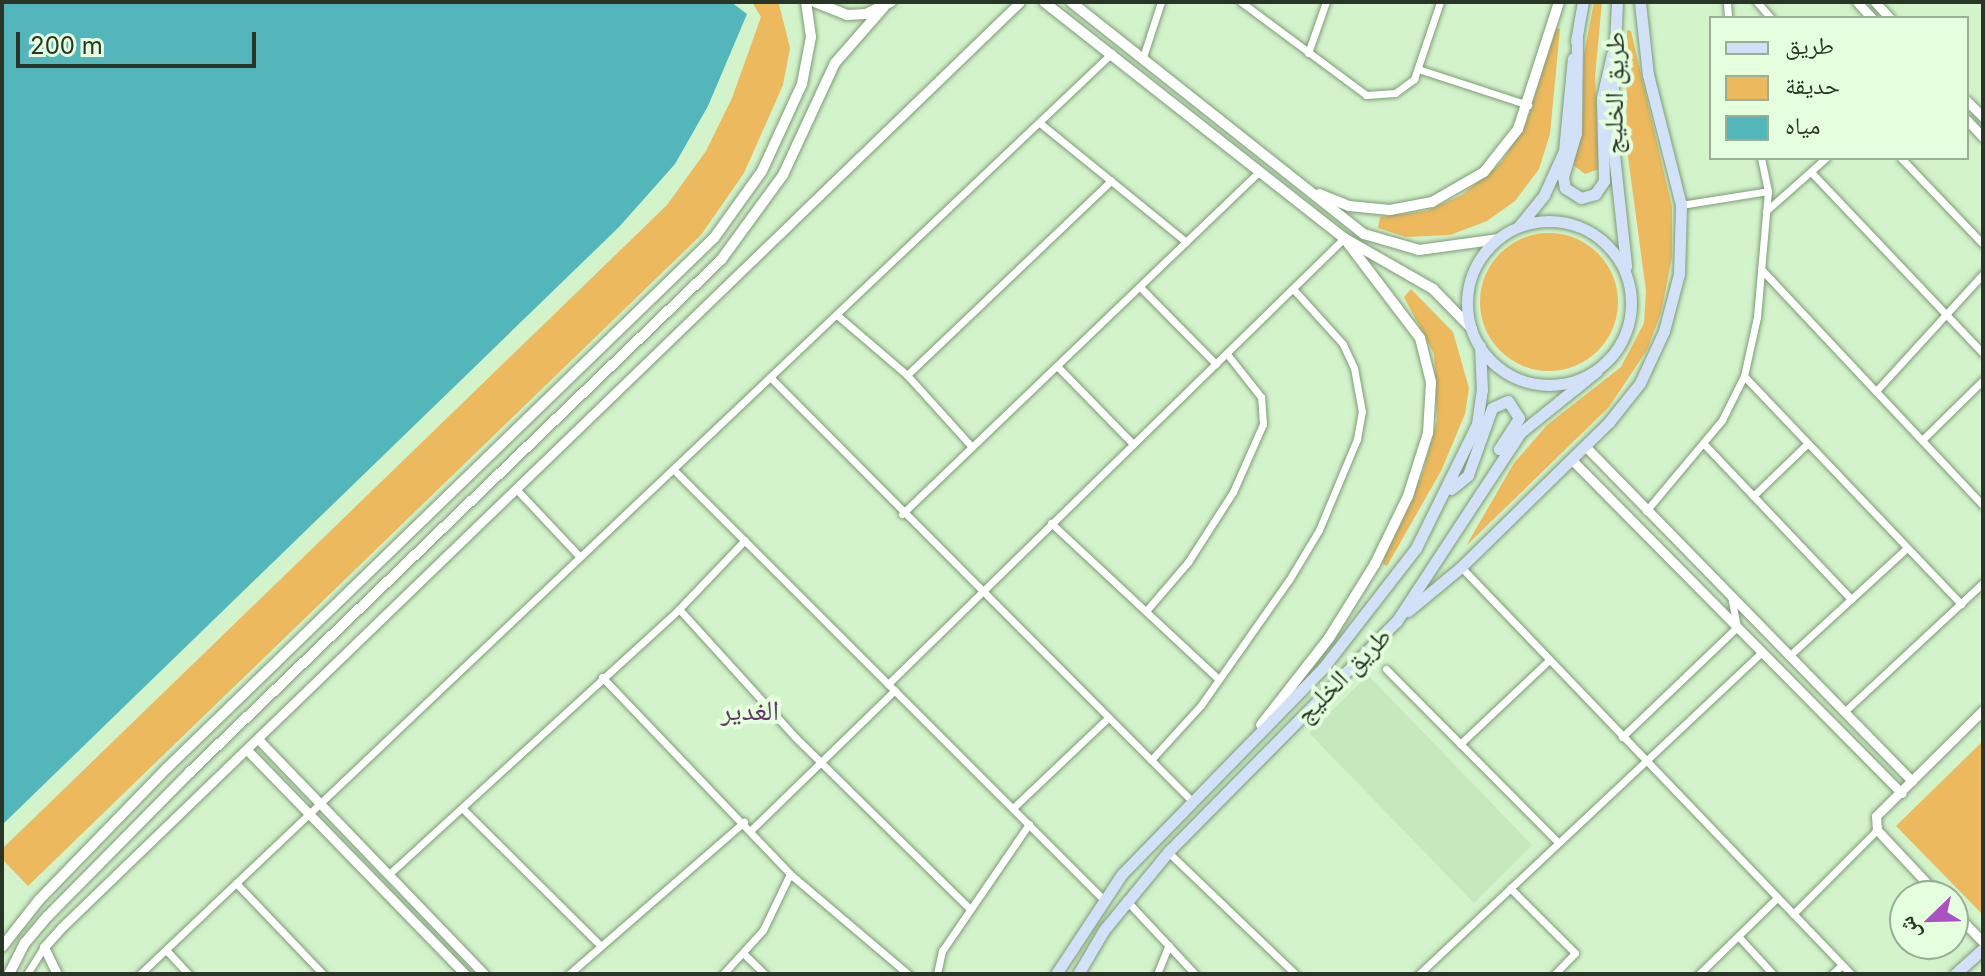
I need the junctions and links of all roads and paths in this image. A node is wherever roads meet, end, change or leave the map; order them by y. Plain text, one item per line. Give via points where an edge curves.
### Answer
1 (806, 2) edge
2 (815, 2) edge
3 (1020, 2) edge
4 (1044, 2) edge
5 (1071, 2) edge
6 (1161, 2) edge
7 (1241, 2) edge
8 (1326, 2) edge
9 (1440, 2) edge
10 (1559, 2) edge
11 (1583, 2) edge
12 (1617, 2) edge
13 (1640, 2) edge
14 (887, 5) edge
15 (1577, 37) junction
16 (1112, 53) junction
17 (1308, 53) junction
18 (1612, 54) junction
19 (1143, 57) junction
20 (1418, 69) junction
21 (1528, 105) junction
22 (1969, 122) edge
23 (1041, 124) junction
24 (1983, 137) edge
25 (1761, 160) edge
26 (1824, 160) edge
27 (1903, 160) edge
28 (1260, 171) junction
29 (1811, 172) junction
30 (1111, 181) junction
31 (1303, 186) junction
32 (1768, 191) junction
33 (1681, 205) junction
34 (1766, 211) junction
35 (1519, 226) junction
36 (1344, 238) junction
37 (1499, 239) junction
38 (1186, 242) junction
39 (1983, 244) edge
40 (1761, 269) junction
41 (1983, 274) edge
42 (1628, 279) junction
43 (1140, 287) junction
44 (1295, 291) junction
45 (837, 315) junction
46 (1947, 315) junction
47 (1472, 329) junction
48 (1480, 346) junction
49 (1983, 353) edge
50 (1227, 354) junction
51 (1216, 364) junction
52 (1057, 366) junction
53 (1597, 371) junction
54 (907, 375) junction
55 (1744, 376) junction
56 (770, 377) junction
57 (1983, 380) edge
58 (1876, 391) junction
59 (1922, 440) junction
60 (1808, 443) junction
61 (1133, 444) junction
62 (1704, 444) junction
63 (1585, 446) junction
64 (972, 447) junction
65 (1571, 459) junction
66 (673, 469) junction
67 (516, 489) junction
68 (1448, 492) junction
69 (1980, 495) edge
70 (1753, 496) junction
71 (1983, 505) edge
72 (1469, 507) junction
73 (1646, 511) junction
74 (902, 514) junction
75 (1051, 523) junction
76 (745, 540) junction
77 (1907, 548) junction
78 (580, 557) junction
79 (1461, 567) junction
80 (1983, 583) edge
81 (981, 592) junction
82 (1731, 596) junction
83 (1851, 599) junction
84 (1961, 604) junction
85 (679, 609) junction
86 (1146, 611) junction
87 (1396, 622) junction
88 (1737, 627) junction
89 (1762, 652) junction
90 (1789, 656) junction
91 (1548, 661) junction
92 (1386, 669) dead end
93 (602, 677) junction
94 (1218, 679) junction
95 (892, 687) junction
96 (1983, 710) edge
97 (1844, 712) junction
98 (1108, 718) junction
99 (1622, 737) junction
100 (258, 739) junction
101 (1249, 741) junction
102 (1460, 744) junction
103 (247, 750) junction
104 (1151, 760) junction
105 (820, 761) junction
106 (1645, 762) junction
107 (1912, 781) junction
108 (1901, 793) junction
109 (1192, 801) junction
110 (320, 804) junction
111 (1013, 808) junction
112 (463, 809) junction
113 (310, 813) junction
114 (744, 822) junction
115 (1029, 824) junction
116 (752, 829) junction
117 (1877, 830) junction
118 (1558, 842) junction
119 (1168, 852) junction
120 (790, 874) junction
121 (388, 875) junction
122 (1924, 880) edge
123 (236, 883) junction
124 (1510, 888) junction
125 (1102, 898) junction
126 (1777, 898) junction
127 (1126, 900) junction
128 (969, 908) junction
129 (1793, 914) junction
130 (1969, 928) edge
131 (1738, 936) junction
132 (1983, 942) edge
133 (600, 945) junction
134 (1169, 945) junction
135 (2, 947) edge
136 (44, 947) junction
137 (1983, 949) edge
138 (166, 950) junction
139 (744, 954) junction
140 (1842, 965) junction
141 (1423, 973) edge
142 (9, 974) edge
143 (27, 974) edge
144 (57, 974) edge
145 (140, 974) edge
146 (188, 974) edge
147 (323, 974) edge
148 (465, 974) edge
149 (484, 974) edge
150 (569, 974) edge
151 (723, 974) edge
152 (765, 974) edge
153 (908, 974) edge
154 (937, 974) edge
155 (1056, 974) edge
156 (1078, 974) edge
157 (1157, 974) edge
158 (1195, 974) edge
159 (1295, 974) edge
160 (1555, 974) edge
161 (1699, 974) edge
162 (1773, 974) edge
163 (1832, 974) edge
164 (1851, 974) edge
165 (1955, 974) edge

1 - 135 main road via 811,37 802,84 762,171 714,238 167,768 39,900
2 - 14 main road via 847,15
3 - 67 street
4 - 16 main road
5 - 19 main road
6 - 19 street
7 - 17 street
8 - 17 street
9 - 20 street
10 - 21 main road
11 - 15 main road, طريق الخليج
12 - 18 main road, طريق الخليج
13 - 33 main road via 1648,75
14 - 142 main road via 835,63 783,175 721,260 190,772 48,916 25,943
15 - 18 main road via 1576,133 1563,177 1565,188 1581,198 1595,194 1604,181 1602,98
15 - 35 main road, طريق الخليج via 1564,151 1544,195
16 - 23 street
16 - 28 main road
17 - 20 street via 1366,95 1395,93
18 - 42 main road, طريق الخليج via 1613,167
19 - 31 main road
20 - 21 street
21 - 31 main road via 1495,162 1471,182 1432,202 1368,209
22 - 24 street
23 - 30 street
23 - 45 street
25 - 32 street
26 - 29 street
27 - 39 street
28 - 36 main road
28 - 38 street
29 - 34 street
29 - 46 street
30 - 38 street
30 - 54 street
31 - 37 main road via 1354,227 1389,245 1435,250
32 - 33 street
32 - 34 street
33 - 63 main road via 1679,274 1664,331 1640,383
34 - 40 street
35 - 37 main road
35 - 42 main road via 1554,221 1578,226 1600,238
36 - 44 street
36 - 47 main road via 1433,289
36 - 101 main road via 1420,338 1431,382 1428,433 1408,496 1356,597
37 - 47 main road via 1471,278 1467,297
38 - 43 street
40 - 55 street
40 - 58 street
41 - 46 street
42 - 53 main road via 1627,330
43 - 51 street
43 - 52 street
44 - 50 street
44 - 94 street via 1343,344 1354,368 1362,412 1357,439 1319,530
45 - 54 street
45 - 56 street
46 - 49 street
46 - 58 street
47 - 48 main road
48 - 53 main road via 1505,373 1527,383 1563,384
48 - 68 main road, طريق الخليج via 1477,424
50 - 51 street
50 - 86 street via 1261,397 1263,424 1233,492 1188,562
51 - 61 street
52 - 61 street
52 - 64 street
53 - 72 main road, طريق الخليج via 1521,432
54 - 64 street
55 - 60 street
55 - 62 street
56 - 66 street
56 - 74 street
57 - 59 street
58 - 59 street
59 - 69 street
60 - 70 street
60 - 77 street
61 - 75 street
62 - 70 street
62 - 73 street
63 - 65 main road
63 - 73 street
64 - 74 street
65 - 79 main road
65 - 88 street
66 - 76 street
66 - 78 street
67 - 78 street
67 - 100 street
68 - 72 main road via 1468,475 1492,408 1501,401 1514,405 1519,418
68 - 101 main road, طريق الخليج via 1380,600 1323,668
69 - 71 street
70 - 83 street
72 - 87 main road, طريق الخليج
73 - 82 street
74 - 81 street
75 - 81 street
75 - 86 street
76 - 85 street
76 - 95 street
77 - 83 street
77 - 84 street
78 - 110 street
79 - 87 main road
79 - 91 street
80 - 84 street
81 - 95 street
81 - 98 street
82 - 88 street
82 - 90 street
83 - 90 street
84 - 97 street
85 - 93 street
85 - 105 street
86 - 94 street
87 - 119 main road, طريق الخليج
88 - 89 street
88 - 99 street
89 - 106 street
89 - 108 street
90 - 97 street
91 - 99 street
91 - 102 street
92 - 102 street
93 - 112 street
93 - 114 street
94 - 104 street
95 - 105 street
95 - 111 street
96 - 107 street
97 - 107 street
98 - 104 street
98 - 111 street
99 - 106 street
100 - 103 street
100 - 110 street
101 - 109 main road, طريق الخليج
102 - 118 street
103 - 113 street
103 - 136 street
104 - 109 street
105 - 116 street
105 - 128 street
106 - 118 street
106 - 126 street
107 - 108 street
108 - 117 street via 1876,816
109 - 125 main road, طريق الخليج
110 - 113 street
110 - 121 street
111 - 115 street
112 - 121 street
112 - 133 street
113 - 123 street
113 - 148 street
114 - 116 street
114 - 133 street
115 - 125 street
115 - 128 street
116 - 120 street
117 - 122 street
117 - 129 street
118 - 124 street
119 - 127 main road, طريق الخليج
119 - 159 street
120 - 139 street via 777,906
120 - 153 street
121 - 149 street
123 - 138 street
123 - 147 street
124 - 141 street
124 - 160 street via 1575,953
125 - 155 main road, طريق الخليج
126 - 129 street
126 - 131 street
127 - 134 street
127 - 156 main road, طريق الخليج
128 - 154 street via 942,951
129 - 140 street
130 - 132 street
131 - 161 street
131 - 162 street
133 - 150 street
134 - 157 street
134 - 158 street
136 - 143 street
136 - 144 street
137 - 165 main road
138 - 145 street
138 - 146 street
139 - 151 street
139 - 152 street
140 - 163 street
140 - 164 street

